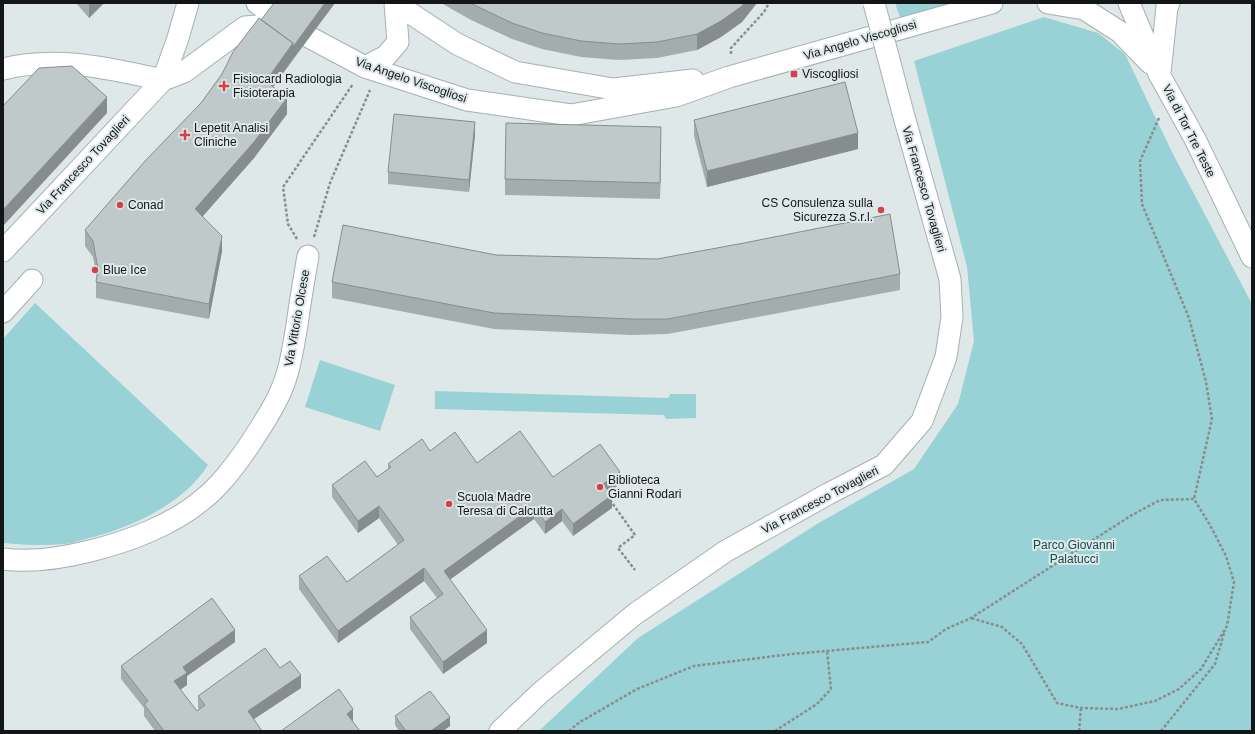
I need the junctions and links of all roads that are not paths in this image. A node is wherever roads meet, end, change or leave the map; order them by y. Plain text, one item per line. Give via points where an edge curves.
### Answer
1 (188, 3) edge
2 (395, 3) edge
3 (874, 3) edge
4 (992, 3) edge
5 (1048, 3) edge
6 (1129, 3) edge
7 (1169, 3) edge
8 (266, 14) edge
9 (309, 37) edge
10 (3, 69) edge
11 (371, 69) junction
12 (1160, 74) junction
13 (729, 77) junction
14 (163, 80) junction
15 (3, 251) edge
16 (308, 256) road end
17 (1252, 257) edge
18 (32, 280) dead end
19 (3, 312) edge
20 (3, 559) edge
21 (500, 731) edge

1 - 14 street
2 - 11 street via 398,42
2 - 13 street, Via Angelo Viscogliosi via 457,44 515,72 613,89
3 - 21 street, Via Francesco Tovaglieri, bridge via 950,286 952,317 946,357 922,421 884,465 726,551 635,614 540,693
4 - 13 street, Via Angelo Viscogliosi
5 - 12 street via 1084,9 1120,32
6 - 12 street, Via di Tor Tre Teste
7 - 12 street
8 - 14 street via 184,72
9 - 11 street, Via Angelo Viscogliosi
10 - 14 street via 59,63 99,67
11 - 13 street, Via Angelo Viscogliosi via 467,100 571,115 676,96
12 - 17 street, Via di Tor Tre Teste
14 - 15 street, Via Francesco Tovaglieri
16 - 20 street, Via Vittorio Olcese via 291,359 280,392 259,431 230,472 202,501 163,525 109,546 63,558
18 - 19 street

